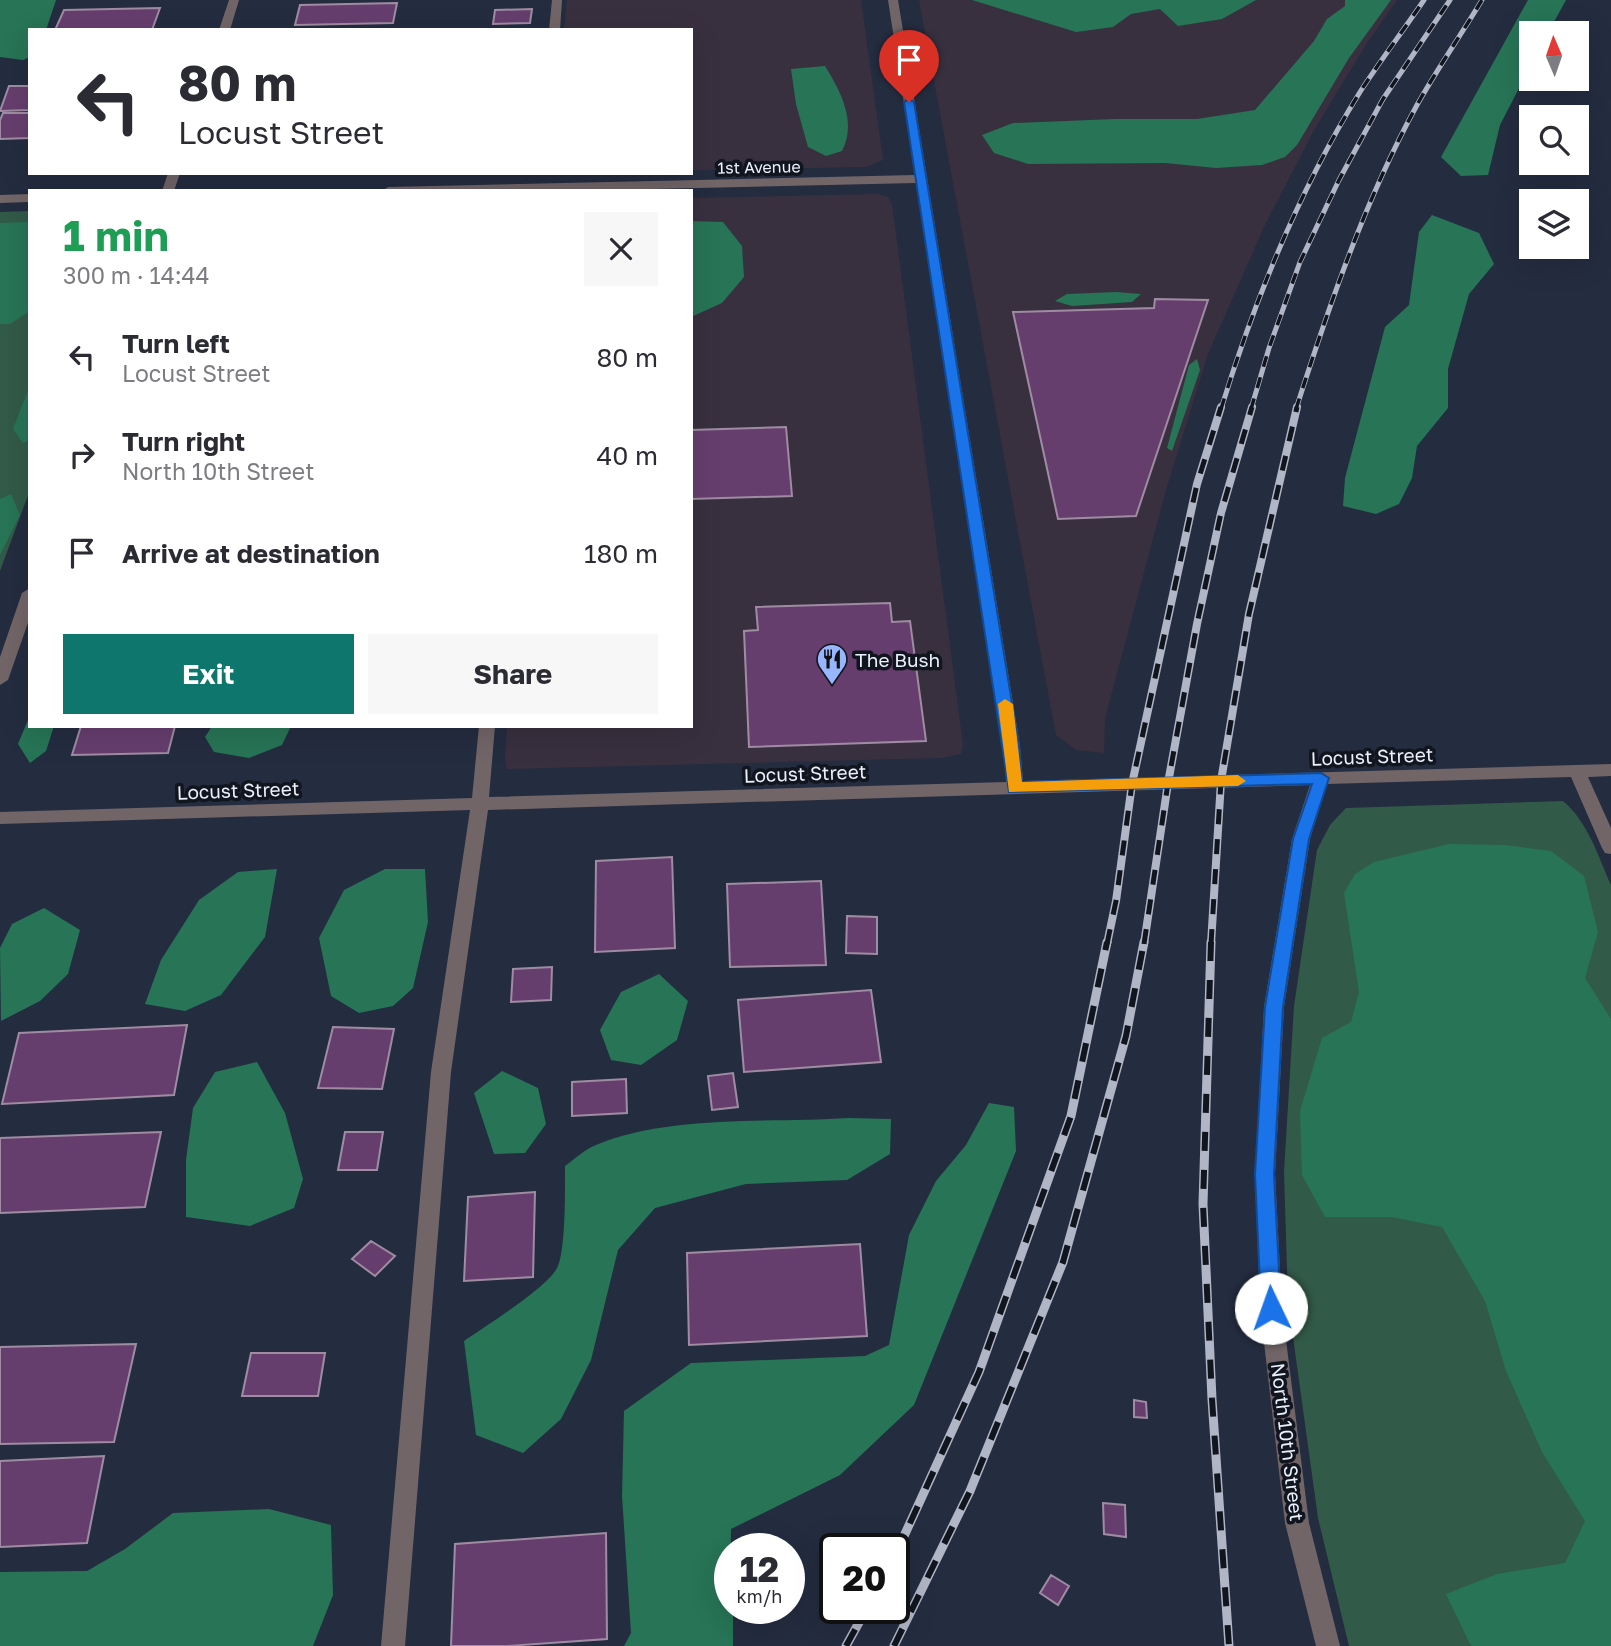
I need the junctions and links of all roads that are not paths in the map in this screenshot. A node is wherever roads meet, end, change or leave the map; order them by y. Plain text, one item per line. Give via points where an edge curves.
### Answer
1 (234, 0) edge
2 (557, 0) edge
3 (893, 0) edge
4 (224, 28) edge
5 (554, 28) edge
6 (921, 179) junction
7 (538, 189) edge
8 (28, 198) edge
9 (0, 199) edge
10 (28, 599) edge
11 (0, 680) edge
12 (487, 728) edge
13 (1611, 770) edge
14 (1577, 771) junction
15 (1321, 778) junction
16 (1015, 788) junction
17 (480, 804) junction
18 (0, 818) edge
19 (1611, 848) edge
20 (393, 1646) edge
21 (1328, 1646) edge

1 - 4 street
2 - 5 street
3 - 6 street
6 - 7 street, 1st Avenue
6 - 16 street
8 - 9 street
10 - 11 street
12 - 17 street
13 - 14 street, Locust Street
14 - 15 street, Locust Street
14 - 19 street
15 - 16 street, Locust Street
15 - 21 street, North 10th Street via 1301,839 1274,1007 1265,1174 1271,1308 1297,1523
16 - 17 street, Locust Street
17 - 18 street, Locust Street
17 - 20 street via 441,1072

